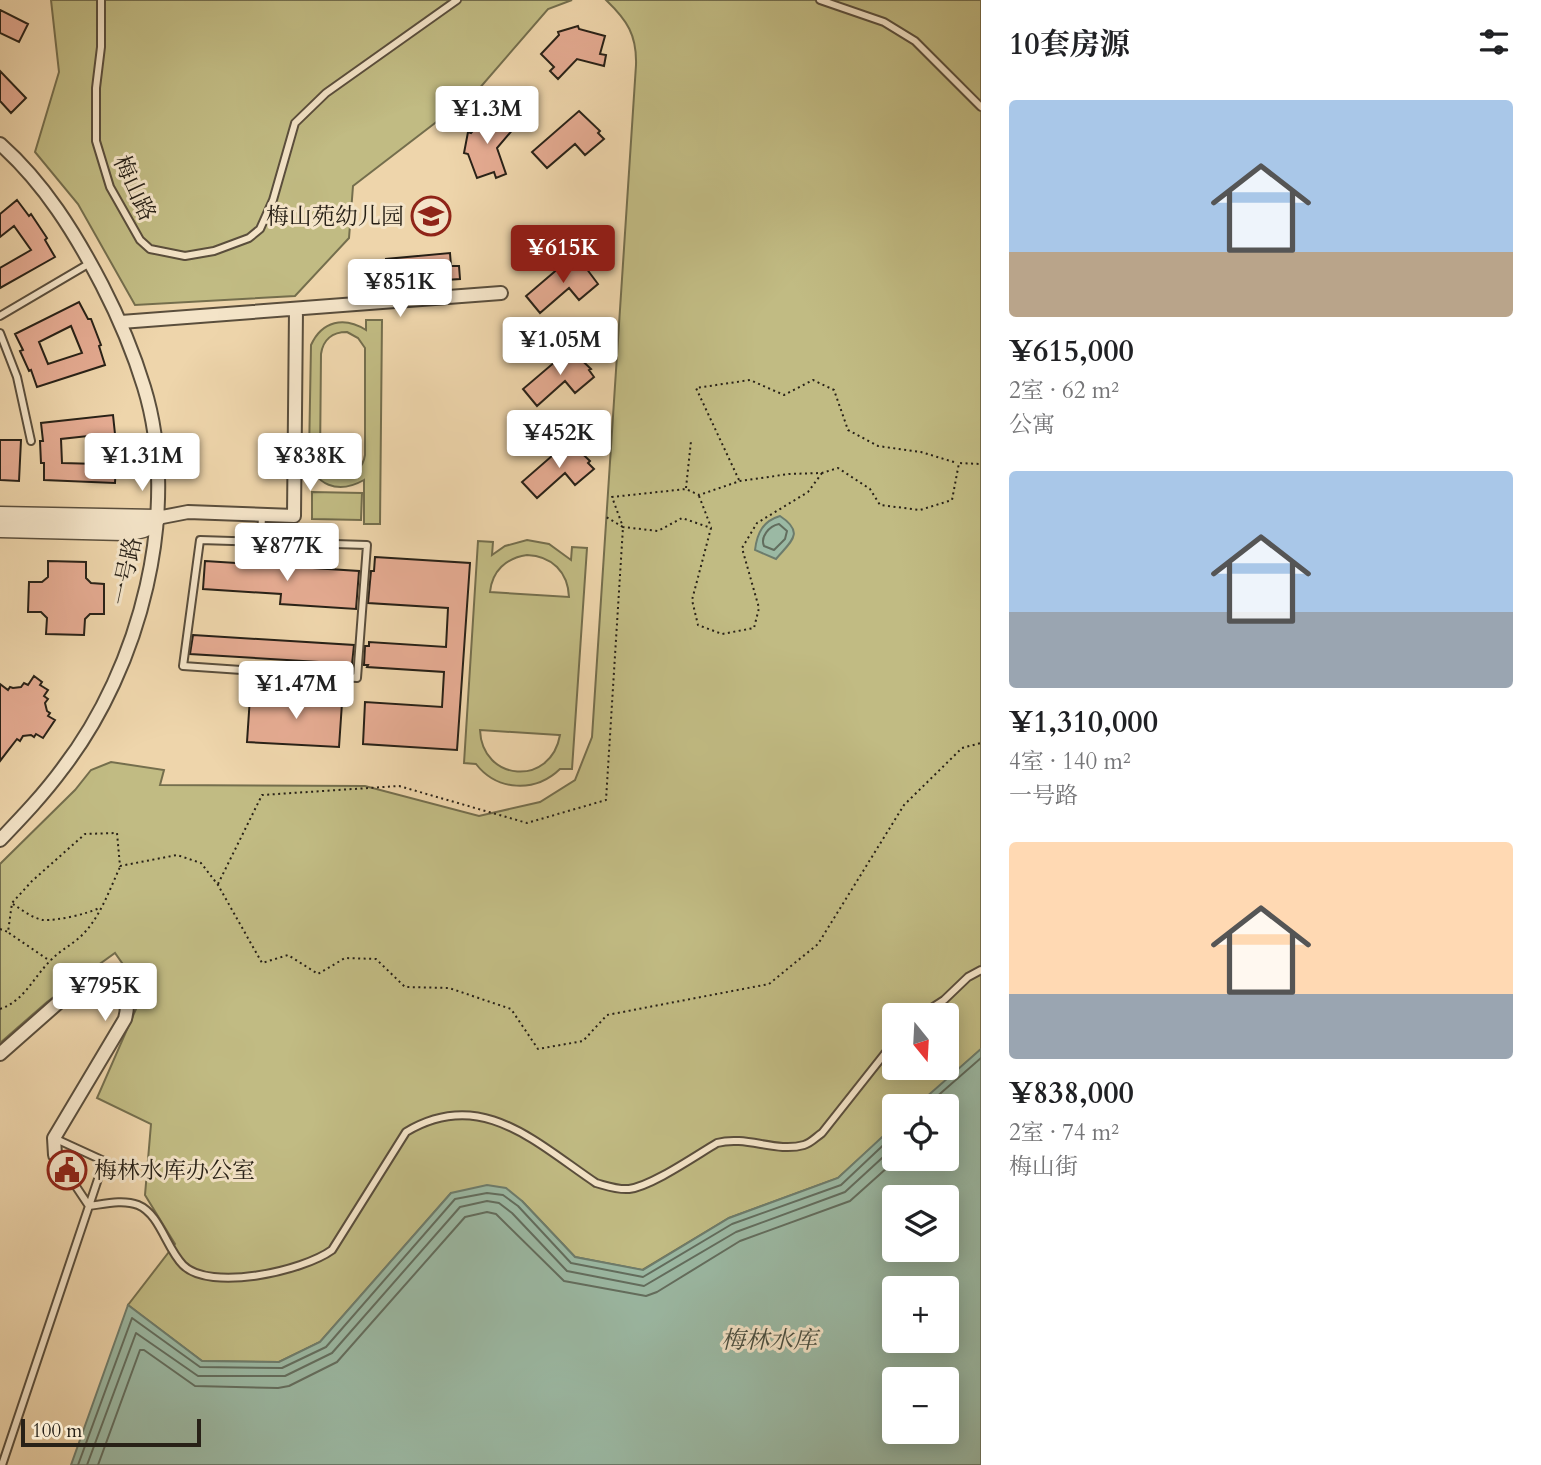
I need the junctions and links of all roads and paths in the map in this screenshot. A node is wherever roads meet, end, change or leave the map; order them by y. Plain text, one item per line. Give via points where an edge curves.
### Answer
1 (101, 0) edge
2 (457, 0) edge
3 (820, 0) edge
4 (981, 107) edge
5 (0, 144) edge
6 (90, 263) junction
7 (501, 293) dead end
8 (296, 310) junction
9 (0, 316) edge
10 (121, 322) junction
11 (0, 333) edge
12 (31, 441) dead end
13 (691, 441) dead end
14 (958, 463) junction
15 (981, 464) edge
16 (822, 473) junction
17 (740, 481) junction
18 (686, 489) junction
19 (699, 495) junction
20 (0, 514) edge
21 (261, 515) junction
22 (606, 517) dead end
23 (158, 518) junction
24 (623, 527) junction
25 (0, 528) edge
26 (711, 528) junction
27 (261, 542) junction
28 (981, 743) edge
29 (0, 840) edge
30 (120, 866) junction
31 (218, 885) junction
32 (12, 904) junction
33 (102, 906) junction
34 (0, 929) edge
35 (8, 932) junction
36 (50, 961) junction
37 (981, 970) edge
38 (939, 1003) edge
39 (0, 1009) edge
40 (0, 1054) edge
41 (882, 1057) edge
42 (54, 1138) junction
43 (55, 1155) joint
44 (89, 1206) junction
45 (2, 1465) edge

1 - 2 lane, 梅山路 via 96,141 110,187 140,240 150,249 185,256 214,251 260,229 274,200 295,123 326,93
3 - 4 lane via 884,22 915,41
5 - 6 street, 一号路 via 62,215
6 - 9 lane
6 - 10 street, 一号路
7 - 8 street
8 - 10 street
8 - 21 street via 293,516
10 - 23 street, 一号路 via 150,413
11 - 12 lane via 18,377
13 - 18 path
14 - 15 path
14 - 16 path via 952,500 920,510 880,505 870,489 838,468
14 - 17 path via 878,446 848,430 834,390 813,380 784,395 750,380 696,388
16 - 17 path
16 - 26 path via 808,492 757,523 742,548 759,608 754,628 722,634 698,625 692,600
17 - 19 path
18 - 19 path
18 - 24 path via 612,496
19 - 26 path
20 - 23 street
21 - 23 street via 188,512
21 - 27 lane
22 - 24 path
23 - 25 street via 152,526 124,532
23 - 29 street, 一号路 via 136,623 94,722 65,767
24 - 26 path via 658,531 682,518
24 - 31 path via 606,800 527,823 399,786 262,796
27 - 27 lane via 367,545 357,678 183,666 200,540
28 - 31 path via 962,748 904,805 818,944 769,984 607,1015 583,1041 538,1049 511,1009 449,988 405,988 376,959 345,958 318,974 288,955 262,963
30 - 31 path via 177,855 201,863
30 - 32 path via 117,833 85,834
30 - 33 path
32 - 33 path via 44,920
32 - 35 path
33 - 36 path via 82,936
34 - 35 path
35 - 36 path
36 - 39 path via 28,989
37 - 38 lane
40 - 42 street via 85,979 113,982 125,991 129,1003 115,1040
41 - 44 lane via 822,1133 807,1145 729,1140 630,1189 596,1182 500,1121 462,1114 424,1121 406,1132 332,1250 319,1259 271,1273 219,1278 200,1274 176,1257 149,1213 137,1204
42 - 43 street
42 - 44 lane via 104,1161
43 - 44 lane
44 - 45 lane

